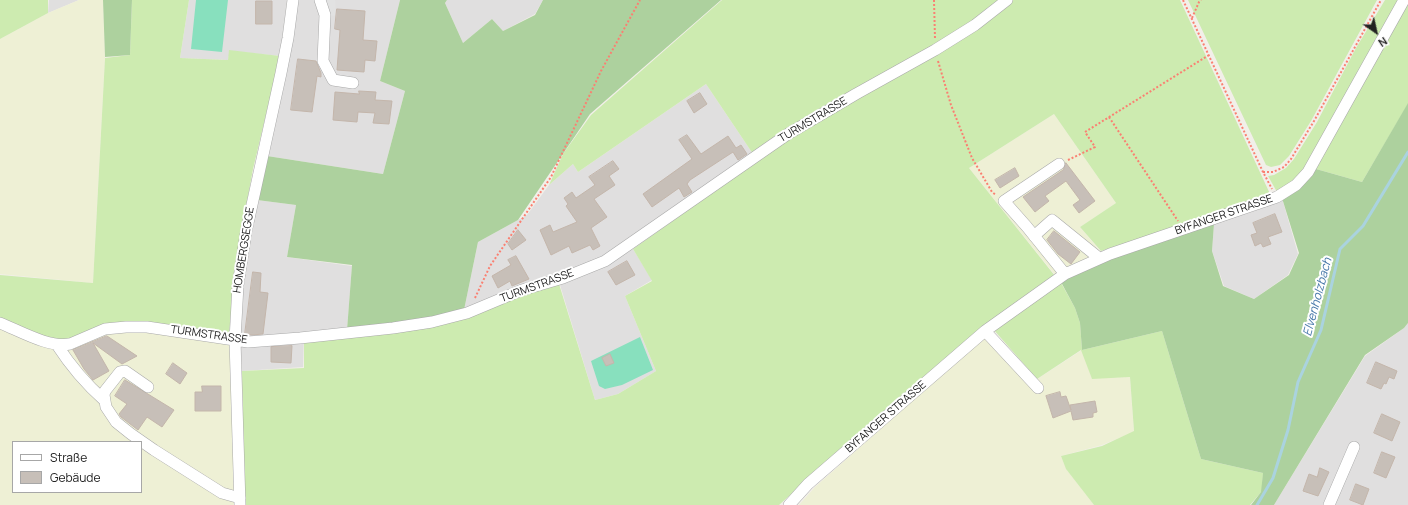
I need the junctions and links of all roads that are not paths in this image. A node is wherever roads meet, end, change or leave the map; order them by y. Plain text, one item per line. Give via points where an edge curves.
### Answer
1 (293, 0) edge
2 (320, 0) edge
3 (1007, 0) edge
4 (1404, 0) edge
5 (353, 83) dead end
6 (1059, 164) road end
7 (1034, 236) junction
8 (1099, 258) junction
9 (1065, 274) junction
10 (0, 323) edge
11 (985, 331) junction
12 (235, 340) junction
13 (57, 345) junction
14 (148, 386) dead end
15 (1038, 388) dead end
16 (104, 400) junction
17 (142, 441) edge
18 (142, 441) edge
19 (1354, 446) dead end
20 (240, 501) edge
21 (789, 505) edge
22 (1329, 505) edge

1 - 12 street, HOMBERGSEGGE via 284,59 246,232 238,285
2 - 5 street via 325,15 323,61 334,80
3 - 12 street, TURMSTRASSE via 975,25 935,50 788,134 605,261 563,278 522,290 467,313 432,322 263,341
4 - 8 street, BYFANGER STRASSE via 1308,172 1296,185 1277,197
6 - 7 street via 1004,201
7 - 8 street via 1052,220
7 - 9 street
8 - 9 street, BYFANGER STRASSE
9 - 11 street, BYFANGER STRASSE
10 - 13 street, TURMSTRASSE
11 - 15 street
11 - 21 street, BYFANGER STRASSE via 808,484
12 - 13 street, TURMSTRASSE via 147,327 126,327 105,330 70,344
12 - 20 street, HOMBERGSEGGE
13 - 16 street via 82,378
14 - 16 street via 122,371 105,391
16 - 18 street via 119,425
17 - 20 street via 222,493
19 - 22 street

